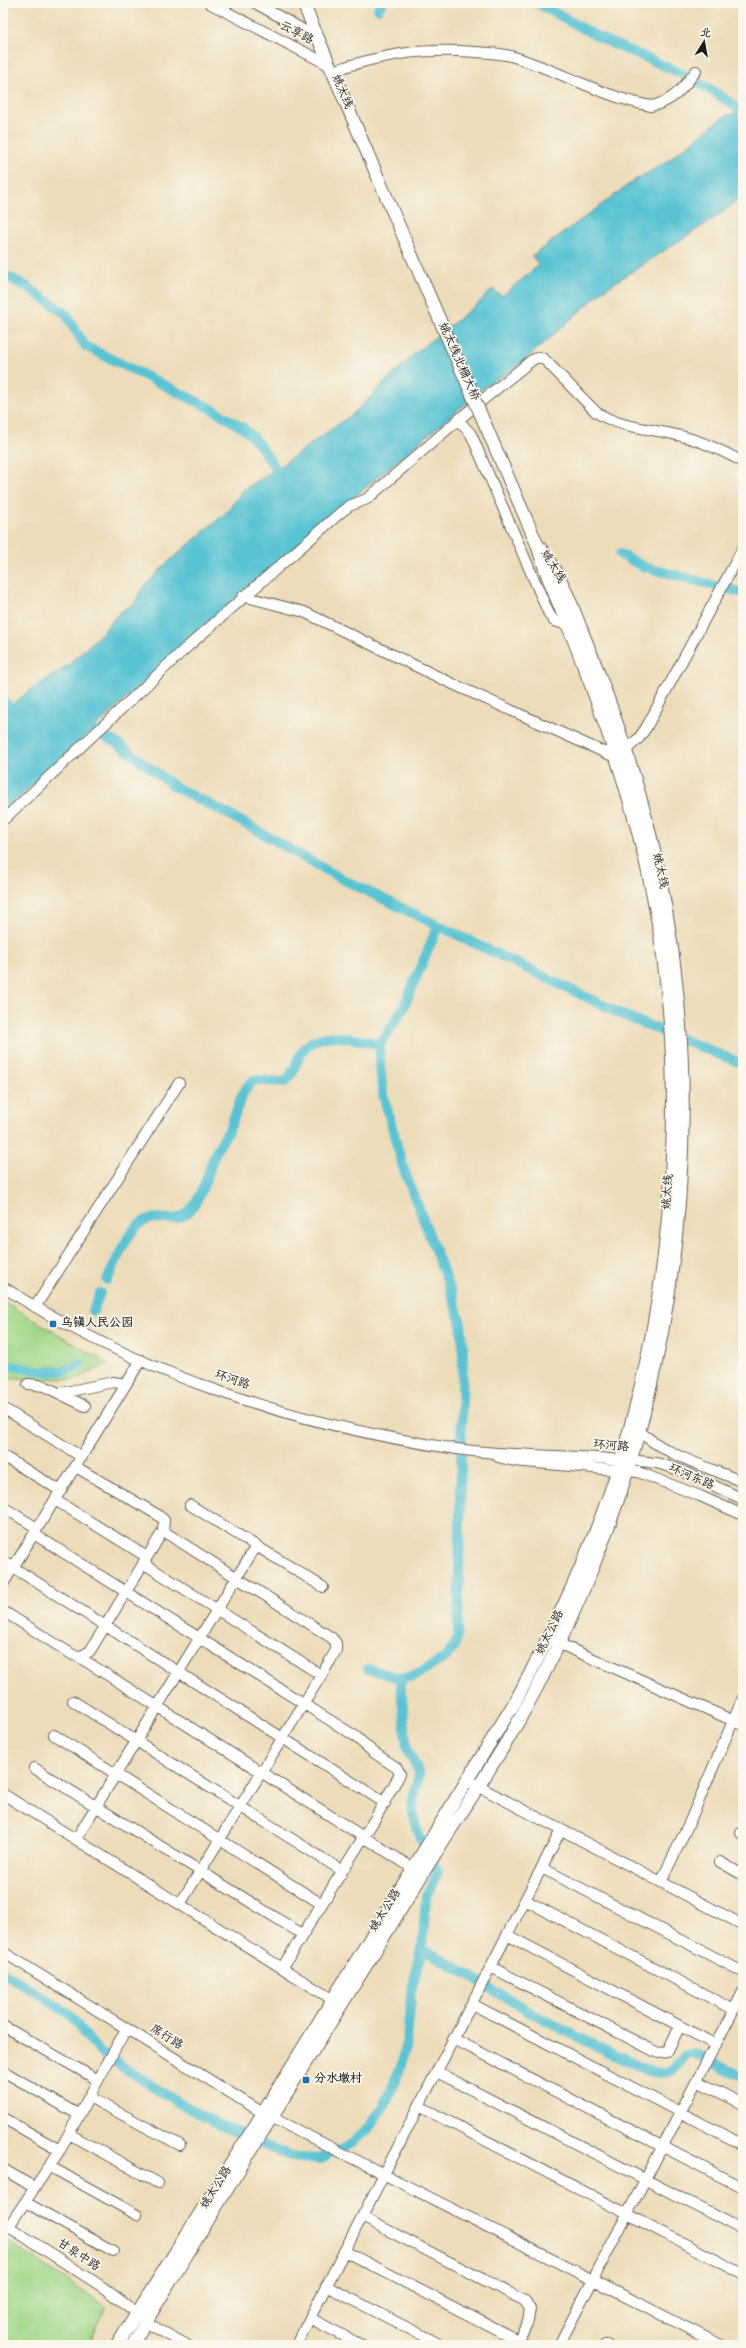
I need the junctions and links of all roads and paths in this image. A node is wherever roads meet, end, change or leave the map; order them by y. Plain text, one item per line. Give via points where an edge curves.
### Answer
1 (209, 3) edge
2 (255, 3) edge
3 (303, 3) edge
4 (318, 38) junction
5 (331, 68) junction
6 (696, 71) dead end
7 (379, 180) joint
8 (458, 420) junction
9 (743, 462) edge
10 (537, 544) junction
11 (743, 548) edge
12 (243, 596) junction
13 (568, 625) junction
14 (621, 754) junction
15 (3, 820) edge
16 (677, 1066) junction
17 (179, 1083) dead end
18 (3, 1287) edge
19 (35, 1307) junction
20 (141, 1360) junction
21 (28, 1384) dead end
22 (126, 1384) junction
23 (61, 1393) junction
24 (85, 1406) dead end
25 (3, 1408) edge
26 (638, 1430) junction
27 (3, 1456) edge
28 (82, 1457) junction
29 (624, 1465) junction
30 (76, 1468) junction
31 (743, 1482) edge
32 (60, 1491) junction
33 (743, 1499) edge
34 (55, 1500) junction
35 (190, 1505) dead end
36 (3, 1507) edge
37 (743, 1515) edge
38 (36, 1531) junction
39 (163, 1532) junction
40 (256, 1546) junction
41 (145, 1560) junction
42 (3, 1561) edge
43 (13, 1567) junction
44 (236, 1578) junction
45 (3, 1584) edge
46 (323, 1587) dead end
47 (126, 1592) junction
48 (217, 1610) junction
49 (3, 1611) edge
50 (105, 1625) junction
51 (199, 1638) junction
52 (553, 1641) junction
53 (79, 1657) junction
54 (179, 1672) junction
55 (321, 1675) junction
56 (743, 1698) edge
57 (73, 1701) dead end
58 (304, 1703) junction
59 (157, 1707) junction
60 (733, 1721) junction
61 (743, 1726) edge
62 (54, 1735) dead end
63 (282, 1738) junction
64 (136, 1741) junction
65 (34, 1768) dead end
66 (261, 1772) junction
67 (116, 1774) junction
68 (473, 1784) junction
69 (3, 1794) edge
70 (384, 1803) junction
71 (240, 1806) junction
72 (96, 1807) junction
73 (561, 1830) junction
74 (363, 1837) junction
75 (76, 1839) junction
76 (220, 1839) junction
77 (720, 1862) dead end
78 (542, 1868) junction
79 (341, 1870) junction
80 (200, 1871) junction
81 (417, 1871) junction
82 (743, 1874) edge
83 (661, 1882) junction
84 (525, 1900) junction
85 (320, 1903) junction
86 (180, 1904) junction
87 (743, 1924) edge
88 (302, 1934) junction
89 (507, 1935) junction
90 (3, 1952) edge
91 (282, 1968) junction
92 (488, 1972) junction
93 (743, 1972) edge
94 (743, 1992) edge
95 (336, 2002) junction
96 (472, 2004) junction
97 (734, 2010) junction
98 (3, 2026) edge
99 (680, 2026) junction
100 (126, 2029) junction
101 (454, 2039) junction
102 (714, 2047) junction
103 (3, 2071) edge
104 (436, 2072) junction
105 (98, 2080) junction
106 (697, 2081) junction
107 (89, 2097) junction
108 (743, 2104) edge
109 (419, 2106) junction
110 (680, 2113) junction
111 (79, 2115) junction
112 (268, 2116) junction
113 (3, 2118) edge
114 (69, 2134) junction
115 (180, 2145) dead end
116 (743, 2145) edge
117 (663, 2146) junction
118 (247, 2149) junction
119 (60, 2150) junction
120 (49, 2166) junction
121 (3, 2169) edge
122 (384, 2176) junction
123 (645, 2180) junction
124 (158, 2182) dead end
125 (35, 2188) junction
126 (743, 2188) edge
127 (26, 2202) junction
128 (627, 2214) junction
129 (137, 2215) dead end
130 (362, 2217) junction
131 (6, 2224) edge
132 (743, 2230) edge
133 (113, 2251) dead end
134 (344, 2251) junction
135 (743, 2274) edge
136 (593, 2280) junction
137 (326, 2286) junction
138 (137, 2313) junction
139 (310, 2318) junction
140 (145, 2322) junction
141 (523, 2343) edge
142 (118, 2345) edge
143 (132, 2345) edge
144 (187, 2345) edge
145 (296, 2345) edge
146 (361, 2345) edge
147 (441, 2345) edge
148 (559, 2345) edge
149 (721, 2345) edge

1 - 5 street, 云享路
2 - 4 street, 云享路
3 - 4 main road, 姚太线
4 - 5 main road, 姚太线
5 - 6 street via 435,49 513,56 578,82 651,106 662,104 674,97
5 - 7 main road, 姚太线
7 - 10 main road, 姚太线北栅大桥, bridge
8 - 9 street via 539,357 550,364 604,418 619,424 681,436 711,446
8 - 12 street via 367,499 349,506 340,513
8 - 13 street via 471,434 549,614 554,621
10 - 13 main road, 姚太线 via 548,579
10 - 14 main road, 姚太线 via 550,559 563,584 602,681
11 - 14 street via 646,728
12 - 14 street via 304,612 455,685
12 - 15 street
13 - 14 main road, 姚太线
14 - 16 main road, 姚太线 via 652,894 673,1011
16 - 26 main road, 姚太线 via 682,1160 676,1239 658,1351
16 - 29 main road, 姚太线 via 662,1263
17 - 19 street
18 - 19 street, 环河路
19 - 20 street, 环河路 via 56,1320
20 - 22 street
20 - 29 street, 环河路 via 270,1408 320,1421 514,1461
21 - 23 street via 36,1384
22 - 23 street via 113,1382
22 - 28 street
23 - 24 street
25 - 28 street
26 - 29 main road, 姚太线
26 - 31 street via 649,1440 668,1450
27 - 32 street
28 - 30 street
29 - 33 street, 环河路 via 663,1465
29 - 37 street, 环河东路
29 - 52 main road, 姚太公路
30 - 32 street
30 - 39 street via 158,1515 164,1520
32 - 34 street
34 - 38 street
34 - 41 street
35 - 40 street
36 - 38 street
38 - 43 street
38 - 47 street
39 - 41 street
39 - 44 street
40 - 44 street
40 - 46 street
41 - 47 street
41 - 48 street
42 - 43 street
43 - 45 street
43 - 50 street
44 - 48 street
44 - 55 street via 332,1638 336,1643 336,1650
47 - 50 street
47 - 51 street
48 - 51 street
48 - 55 street
49 - 53 street
50 - 53 street via 90,1651
50 - 54 street
51 - 54 street
51 - 58 street
52 - 60 street
52 - 68 main road, 姚太公路 via 492,1742
53 - 59 street
54 - 59 street
54 - 63 street
55 - 58 street
56 - 60 street
57 - 64 street
58 - 63 street
58 - 70 street via 355,1736 397,1768 400,1774
59 - 64 street
59 - 66 street
60 - 61 street
60 - 83 street
62 - 67 street
63 - 66 street
63 - 70 street
64 - 67 street
64 - 71 street
65 - 72 street
66 - 71 street
66 - 74 street
67 - 72 street
67 - 76 street
68 - 73 street
68 - 81 main road, 姚太公路 via 437,1830
68 - 81 main road, 姚太公路 via 441,1845
69 - 75 street
70 - 74 street
71 - 76 street
71 - 79 street
72 - 75 street
72 - 80 street
73 - 78 street
73 - 83 street
74 - 79 street
74 - 81 street
75 - 86 street
76 - 80 street
76 - 85 street
77 - 82 street
78 - 84 street
78 - 93 street
79 - 85 street
80 - 86 street
80 - 88 street
81 - 95 main road, 姚太公路
83 - 87 street
84 - 89 street
84 - 97 street
85 - 88 street
86 - 91 street
88 - 91 street
89 - 92 street
89 - 99 street
90 - 100 street, 席行路
91 - 95 street
92 - 96 street
92 - 99 street via 658,2053 667,2052
94 - 97 street
95 - 112 main road, 姚太公路
96 - 101 street
96 - 110 street
97 - 102 street
98 - 105 street
99 - 102 street
100 - 105 street
100 - 112 street, 席行路
101 - 104 street
101 - 117 street
102 - 106 street
103 - 111 street
104 - 109 street
104 - 123 street
105 - 107 street
106 - 108 street
106 - 110 street
107 - 111 street
107 - 115 street
109 - 122 street
109 - 128 street
110 - 116 street
110 - 117 street
111 - 114 street
112 - 118 main road, 姚太公路
112 - 122 street, 席行路
113 - 119 street
114 - 119 street
114 - 124 street
117 - 123 street
117 - 126 street
118 - 138 main road, 姚太公路
118 - 140 main road, 姚太公路
119 - 120 street
120 - 125 street
120 - 129 street
121 - 125 street
122 - 130 street
122 - 136 street, 席行路
123 - 128 street
123 - 132 street
125 - 127 street
127 - 131 street
127 - 133 street
128 - 135 street
128 - 136 street
130 - 134 street
130 - 141 street via 525,2301 530,2309
131 - 138 street, 甘泉中路 via 101,2286
134 - 137 street
134 - 141 street
136 - 148 street
136 - 149 street, 席行路
137 - 139 street
137 - 147 street
138 - 140 street, 甘泉中路
138 - 142 main road, 姚太公路
139 - 145 street
139 - 146 street
140 - 143 main road, 姚太公路
140 - 144 street, 甘泉中路

